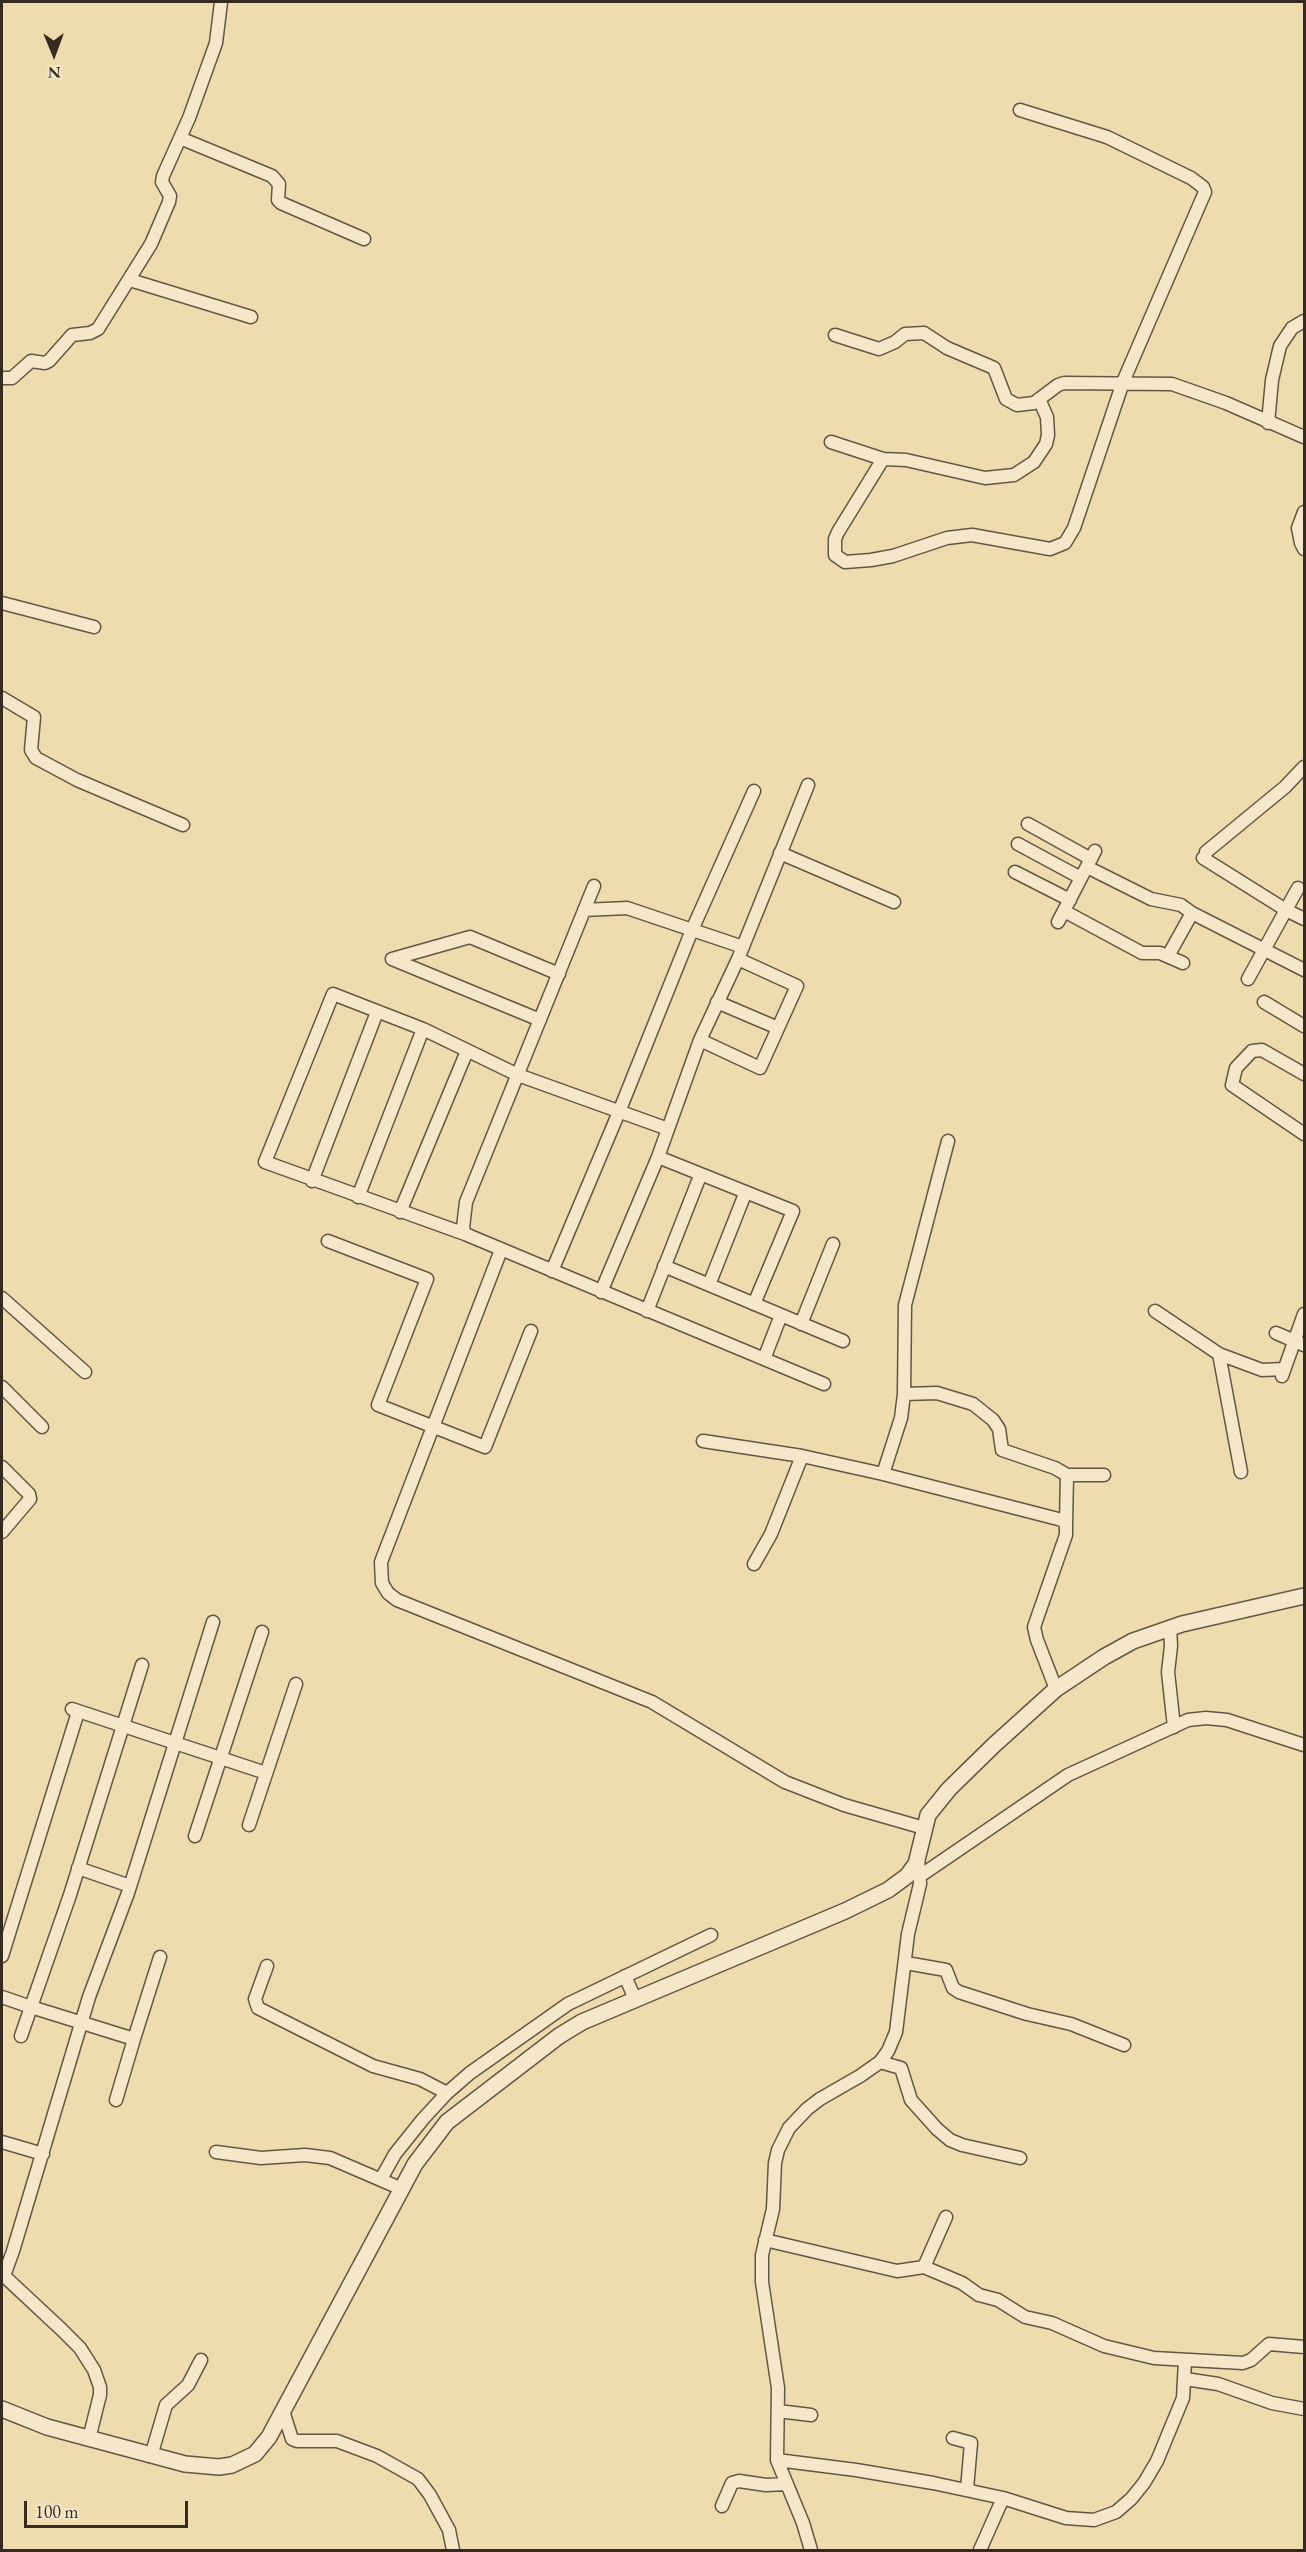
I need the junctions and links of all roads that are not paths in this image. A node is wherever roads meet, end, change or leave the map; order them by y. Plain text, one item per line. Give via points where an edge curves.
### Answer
1 (220, 2) edge
2 (1020, 110) dead end
3 (180, 138) junction
4 (364, 239) dead end
5 (130, 279) junction
6 (251, 317) dead end
7 (1305, 321) edge
8 (835, 335) dead end
9 (2, 378) edge
10 (1123, 382) junction
11 (1039, 399) junction
12 (1268, 423) junction
13 (1305, 437) edge
14 (831, 442) dead end
15 (883, 459) junction
16 (1305, 512) edge
17 (1305, 549) edge
18 (2, 603) edge
19 (94, 627) dead end
20 (2, 698) edge
21 (1305, 766) edge
22 (808, 785) dead end
23 (754, 790) dead end
24 (1028, 824) dead end
25 (183, 825) dead end
26 (1018, 844) dead end
27 (780, 853) junction
28 (1088, 864) junction
29 (1015, 872) dead end
30 (594, 885) dead end
31 (1298, 888) dead end
32 (894, 902) dead end
33 (584, 910) junction
34 (1286, 910) junction
35 (1064, 911) junction
36 (1192, 914) junction
37 (1305, 919) edge
38 (692, 930) junction
39 (1265, 948) junction
40 (740, 953) junction
41 (1168, 957) junction
42 (1183, 963) dead end
43 (1305, 970) edge
44 (559, 974) junction
45 (1248, 980) dead end
46 (717, 1002) junction
47 (1264, 1002) dead end
48 (378, 1012) junction
49 (540, 1020) junction
50 (1305, 1026) edge
51 (778, 1028) junction
52 (423, 1029) junction
53 (700, 1040) junction
54 (467, 1051) junction
55 (1305, 1074) edge
56 (518, 1075) junction
57 (619, 1112) junction
58 (668, 1129) junction
59 (1305, 1134) edge
60 (948, 1141) dead end
61 (658, 1157) junction
62 (700, 1176) junction
63 (312, 1180) junction
64 (745, 1194) junction
65 (358, 1197) junction
66 (400, 1212) junction
67 (465, 1234) junction
68 (328, 1241) dead end
69 (833, 1244) dead end
70 (501, 1250) junction
71 (664, 1266) junction
72 (552, 1271) junction
73 (709, 1285) junction
74 (601, 1292) junction
75 (2, 1298) edge
76 (754, 1304) junction
77 (646, 1311) junction
78 (1155, 1311) dead end
79 (1305, 1314) edge
80 (781, 1315) junction
81 (801, 1324) junction
82 (531, 1331) dead end
83 (1276, 1333) dead end
84 (843, 1341) dead end
85 (1300, 1343) edge
86 (1219, 1354) junction
87 (764, 1359) junction
88 (85, 1372) dead end
89 (824, 1384) dead end
90 (2, 1387) edge
91 (904, 1394) junction
92 (432, 1426) junction
93 (42, 1427) dead end
94 (703, 1441) dead end
95 (802, 1456) junction
96 (2, 1467) edge
97 (1241, 1472) dead end
98 (884, 1474) junction
99 (1067, 1475) junction
100 (1104, 1475) dead end
101 (1066, 1524) junction
102 (2, 1532) edge
103 (754, 1564) dead end
104 (1305, 1596) edge
105 (213, 1622) dead end
106 (1170, 1628) junction
107 (262, 1632) dead end
108 (142, 1665) dead end
109 (296, 1684) dead end
110 (1056, 1689) junction
111 (121, 1726) junction
112 (1174, 1727) junction
113 (175, 1743) junction
114 (1305, 1745) edge
115 (220, 1757) junction
116 (266, 1773) junction
117 (249, 1825) dead end
118 (924, 1828) junction
119 (195, 1836) dead end
120 (918, 1858) junction
121 (78, 1868) junction
122 (920, 1876) junction
123 (130, 1886) junction
124 (711, 1935) dead end
125 (2, 1956) edge
126 (160, 1957) dead end
127 (906, 1963) junction
128 (267, 1966) dead end
129 (630, 1987) junction
130 (2, 1997) edge
131 (31, 2007) junction
132 (82, 2023) junction
133 (21, 2036) dead end
134 (134, 2040) junction
135 (1124, 2045) dead end
136 (880, 2062) junction
137 (491, 2072) junction
138 (447, 2093) junction
139 (116, 2100) dead end
140 (2, 2142) edge
141 (216, 2152) dead end
142 (43, 2154) junction
143 (1020, 2158) dead end
144 (405, 2159) junction
145 (391, 2183) junction
146 (946, 2217) dead end
147 (765, 2240) junction
148 (924, 2267) junction
149 (3, 2275) edge
150 (1305, 2347) edge
151 (201, 2360) dead end
152 (1185, 2361) junction
153 (1185, 2379) junction
154 (2, 2409) edge
155 (1305, 2409) edge
156 (283, 2410) junction
157 (778, 2411) junction
158 (812, 2415) dead end
159 (953, 2438) dead end
160 (89, 2439) junction
161 (151, 2456) junction
162 (777, 2460) junction
163 (786, 2484) junction
164 (967, 2489) junction
165 (1003, 2498) junction
166 (722, 2506) dead end
167 (453, 2550) edge
168 (811, 2550) edge
169 (980, 2550) edge

1 - 3 street via 216,43
2 - 10 street via 1107,136 1191,178 1205,192
3 - 4 street via 272,176 279,184 281,203
3 - 5 street via 162,179 170,196 168,205
5 - 6 street
5 - 9 street via 98,329 72,335 49,361 31,361 12,378
7 - 12 street via 1292,328 1280,346
8 - 11 street via 879,348 904,334 924,333 947,348 994,368 1003,394 1011,402 1029,405
10 - 11 street via 1064,383
10 - 12 street via 1172,384
10 - 15 street via 1074,528 1059,547 1041,549 972,535 947,538 893,556 839,560 833,549 835,539
11 - 15 street via 1047,417 1046,444 1034,462 1014,475 985,478 906,460
12 - 13 street
14 - 15 street
16 - 17 street via 1298,528
18 - 19 street
20 - 25 street via 34,717 31,750 36,758 77,780
21 - 34 street via 1286,787 1204,855
22 - 27 street
23 - 38 street
24 - 28 street
26 - 28 street
27 - 32 street
27 - 40 street
28 - 35 street
28 - 36 street via 1151,899 1181,905
29 - 35 street
30 - 33 street
31 - 34 street
33 - 38 street via 627,908
33 - 44 street
34 - 37 street
34 - 39 street
35 - 41 street via 1142,953
36 - 39 street
36 - 41 street
38 - 40 street
38 - 57 street
39 - 43 street
39 - 45 street
40 - 46 street
40 - 51 street via 797,986
41 - 42 street
44 - 49 street
44 - 49 street via 470,937 392,959
46 - 51 street
46 - 53 street
47 - 50 street
48 - 52 street
48 - 63 street
48 - 63 street via 333,994 266,1162
49 - 56 street
51 - 53 street via 760,1068
52 - 54 street
52 - 65 street
53 - 58 street
54 - 56 street
54 - 66 street
55 - 59 street via 1262,1050 1252,1051 1236,1068 1232,1085
56 - 57 street
56 - 67 street via 466,1202
57 - 58 street
57 - 72 street
58 - 61 street
60 - 91 street via 905,1305
61 - 62 street
61 - 74 street
62 - 64 street
62 - 71 street
63 - 65 street
64 - 73 street
64 - 76 street via 793,1211
65 - 66 street
66 - 67 street
67 - 70 street
68 - 92 street via 427,1279 378,1404
69 - 81 street
70 - 72 street
70 - 92 street
71 - 73 street
71 - 77 street
72 - 74 street
73 - 76 street
74 - 77 street
75 - 88 street
76 - 80 street
77 - 87 street
78 - 86 street
79 - 85 street
80 - 81 street
80 - 87 street
81 - 84 street
82 - 92 street via 485,1447
83 - 85 street
85 - 86 street via 1283,1373 1262,1370
86 - 97 street
87 - 89 street
90 - 93 street
91 - 98 street via 897,1436
91 - 99 street via 937,1393 973,1404 999,1429 1002,1450
92 - 118 street via 381,1562 382,1583 388,1593 397,1600 652,1702 785,1782 844,1805
94 - 95 street
95 - 98 street
95 - 103 street
96 - 102 street via 30,1499
98 - 101 street via 1057,1517
99 - 100 street
99 - 101 street
101 - 110 street via 1066,1535 1035,1627 1036,1640
104 - 106 street
105 - 113 street
106 - 110 street via 1119,1648
106 - 112 street via 1168,1672
107 - 115 street
108 - 111 street
109 - 116 street
110 - 118 street via 954,1784 928,1815
111 - 113 street
111 - 121 street
111 - 125 street via 74,1710
112 - 114 street via 1196,1719 1227,1720
112 - 122 street via 1057,1782
113 - 115 street
113 - 123 street
115 - 116 street
115 - 119 street
116 - 117 street
118 - 120 street
120 - 122 street
120 - 129 street via 907,1876 876,1897
121 - 123 street
121 - 131 street
122 - 127 street
123 - 132 street
124 - 129 street
126 - 134 street
127 - 135 street via 946,1970 953,1988 960,1992 1071,2024
127 - 136 street via 896,2032
128 - 138 street via 255,1999 258,2008 374,2066 420,2079
129 - 137 street via 570,2029
129 - 137 street via 567,2004
130 - 131 street
131 - 132 street
131 - 133 street
132 - 134 street
132 - 142 street
134 - 139 street
136 - 143 street via 901,2068 911,2100 950,2140
136 - 147 street via 820,2099 789,2128 775,2163 773,2209
137 - 138 street
137 - 144 street via 442,2127
138 - 144 street
140 - 142 street
141 - 145 street via 261,2158 317,2156
142 - 149 street
144 - 145 street
144 - 145 street
145 - 156 street
146 - 148 street
147 - 148 street via 897,2271
147 - 157 street via 762,2291 776,2367
148 - 152 street via 979,2295 998,2300 1025,2317 1052,2323 1104,2346
149 - 160 street via 80,2348 94,2370 100,2395
150 - 152 street via 1269,2344 1243,2363
151 - 161 street via 189,2385 166,2405
152 - 153 street
153 - 155 street via 1218,2384 1272,2403
153 - 165 street via 1183,2398 1157,2461 1139,2491 1116,2512 1094,2520 1079,2520
154 - 160 street
156 - 161 street via 255,2454 232,2465 203,2466
156 - 167 street via 292,2439 337,2441 377,2456 418,2479 449,2530
157 - 158 street
157 - 162 street
159 - 164 street via 971,2443
160 - 161 street
162 - 163 street
162 - 164 street
163 - 166 street via 732,2483
163 - 168 street
164 - 165 street
165 - 169 street

